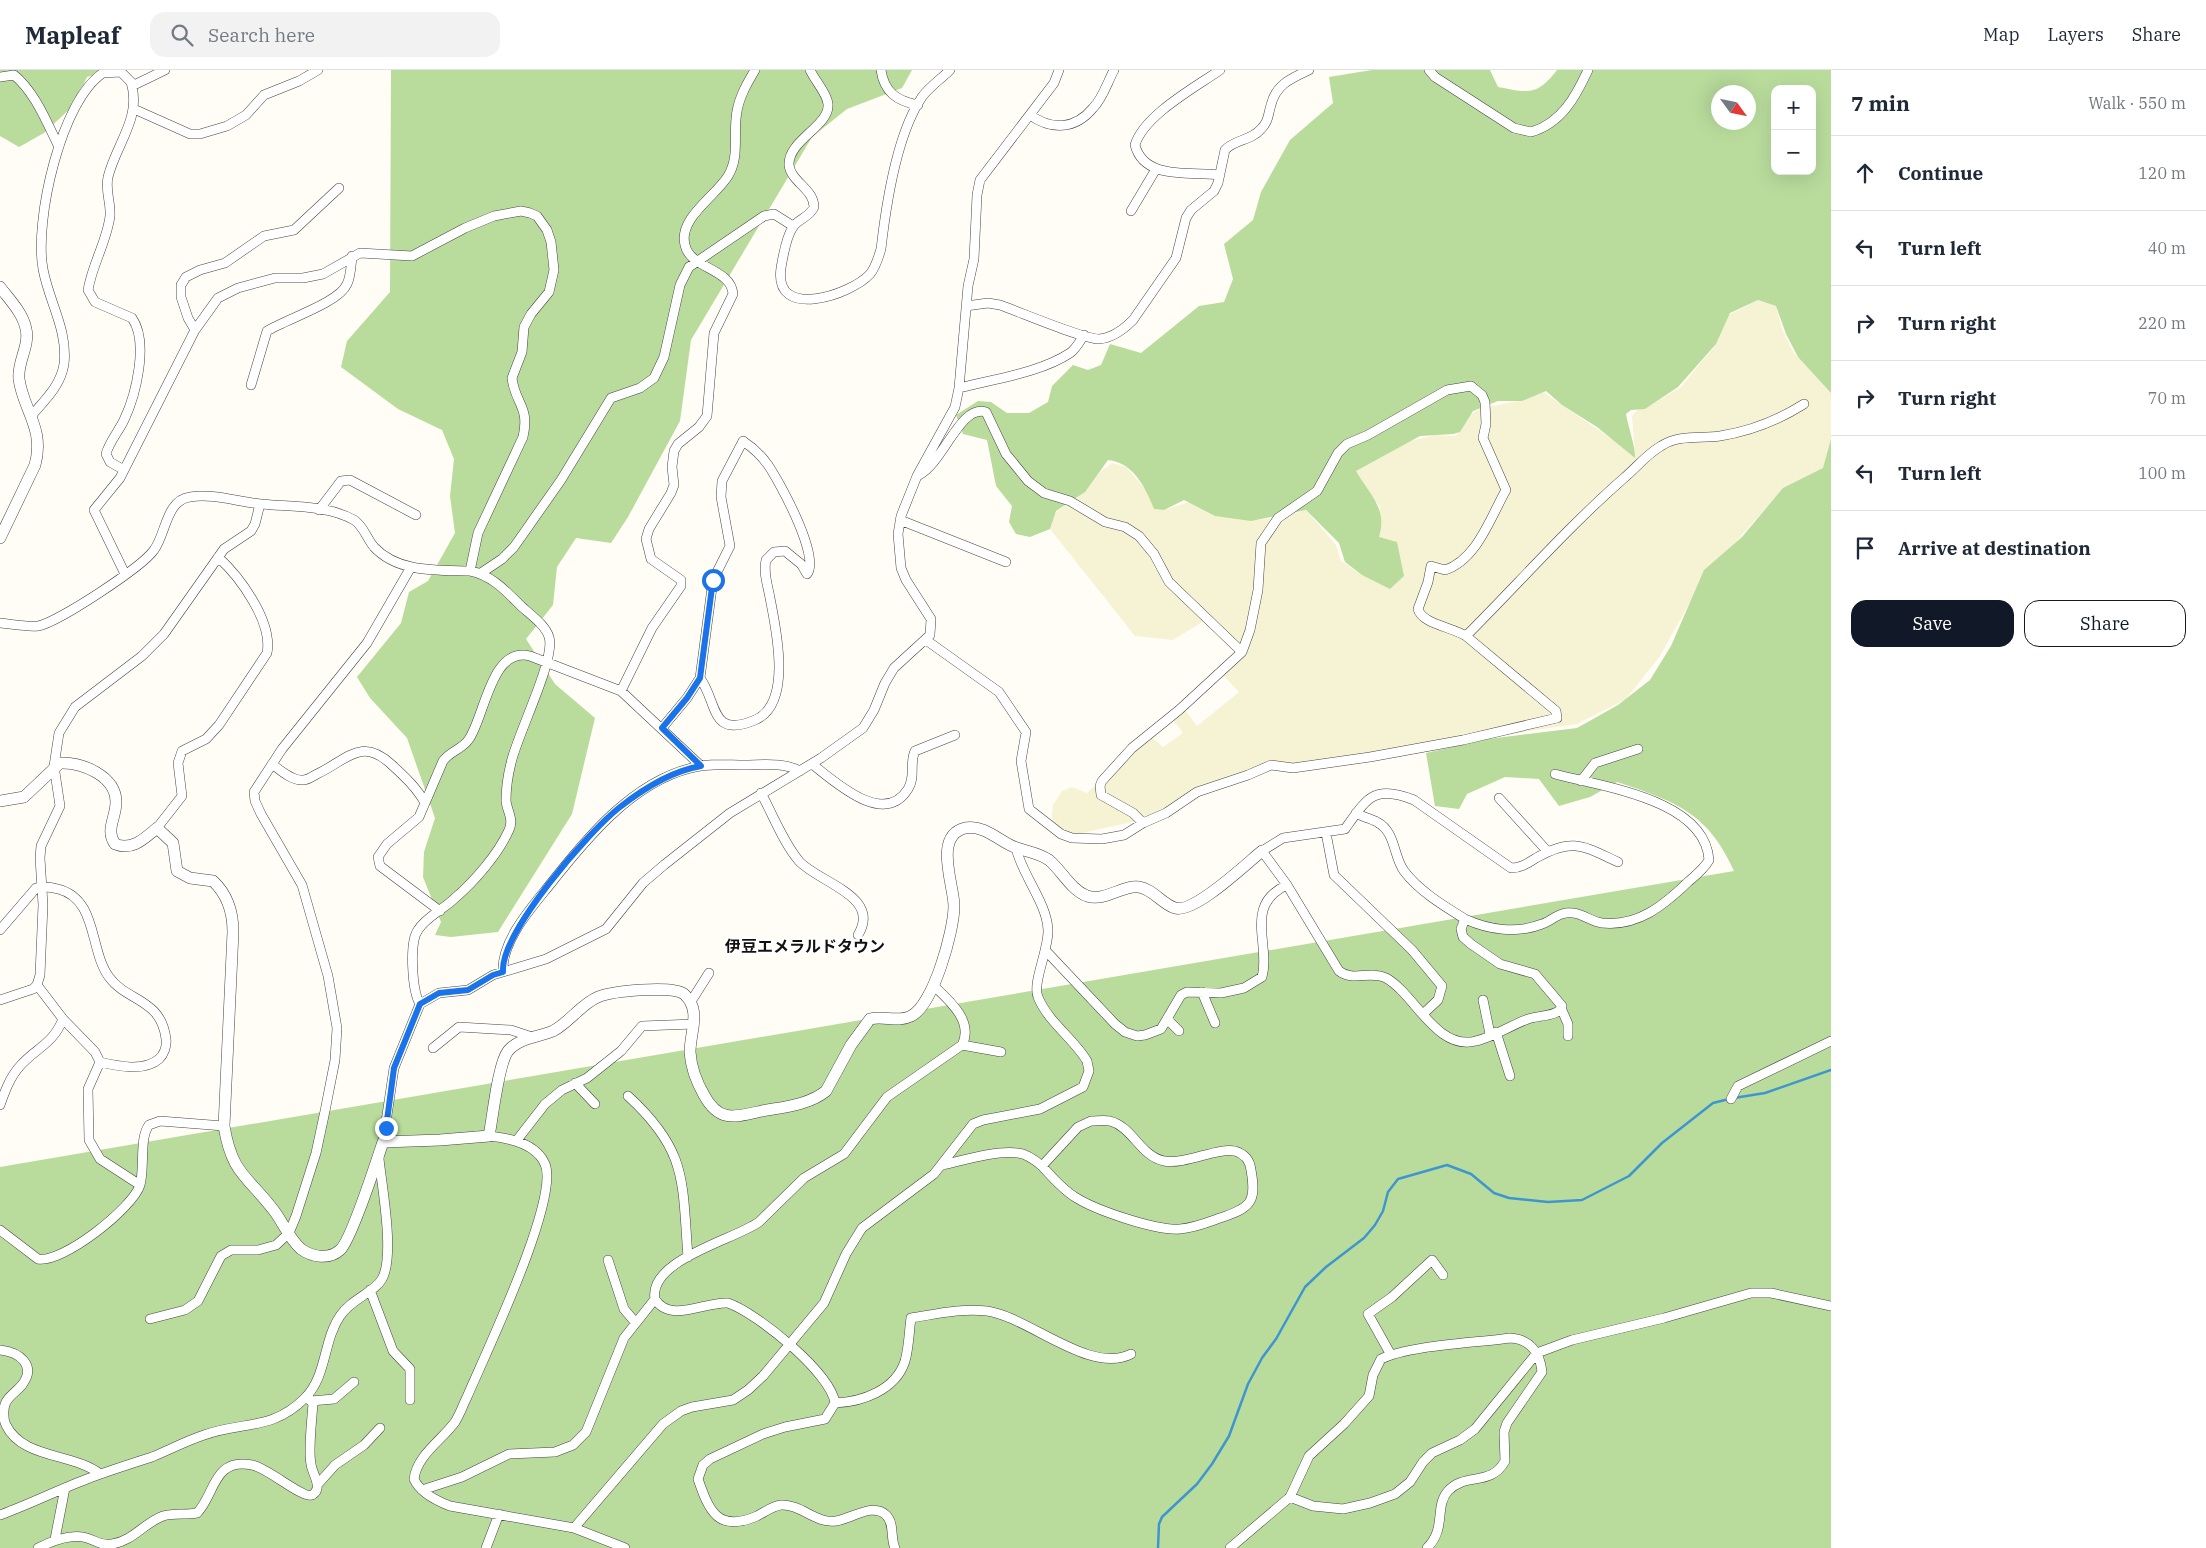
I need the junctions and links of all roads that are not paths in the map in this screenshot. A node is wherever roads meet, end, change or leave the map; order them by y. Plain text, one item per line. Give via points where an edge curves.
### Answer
1 (165, 70) edge
2 (318, 70) edge
3 (755, 70) edge
4 (810, 70) edge
5 (881, 70) edge
6 (950, 70) edge
7 (1059, 70) edge
8 (1114, 70) edge
9 (1220, 70) edge
10 (1309, 70) edge
11 (1429, 70) edge
12 (1588, 70) edge
13 (0, 77) edge
14 (132, 86) junction
15 (918, 105) junction
16 (134, 109) junction
17 (1030, 115) junction
18 (59, 147) junction
19 (1156, 169) junction
20 (1220, 175) junction
21 (339, 188) dead end
22 (1131, 211) dead end
23 (793, 226) junction
24 (352, 256) junction
25 (697, 260) junction
26 (0, 286) edge
27 (966, 306) junction
28 (195, 330) junction
29 (1084, 335) junction
30 (251, 385) dead end
31 (959, 388) junction
32 (1804, 404) dead end
33 (32, 415) junction
34 (124, 470) junction
35 (917, 476) junction
36 (260, 504) junction
37 (319, 510) junction
38 (416, 515) dead end
39 (900, 520) junction
40 (0, 538) edge
41 (218, 557) junction
42 (1006, 562) dead end
43 (411, 567) junction
44 (470, 571) junction
45 (481, 573) junction
46 (125, 574) junction
47 (0, 623) edge
48 (1466, 636) junction
49 (926, 640) junction
50 (1242, 652) junction
51 (548, 663) junction
52 (700, 678) junction
53 (621, 691) junction
54 (662, 728) junction
55 (955, 735) dead end
56 (1638, 749) dead end
57 (272, 764) junction
58 (812, 764) junction
59 (54, 766) junction
60 (701, 766) junction
61 (800, 770) junction
62 (1555, 774) dead end
63 (1581, 781) junction
64 (761, 793) junction
65 (1498, 798) dead end
66 (0, 801) edge
67 (425, 802) junction
68 (1356, 814) junction
69 (1143, 823) junction
70 (157, 828) junction
71 (1326, 833) junction
72 (1016, 848) junction
73 (1262, 851) junction
74 (1548, 852) junction
75 (1618, 862) dead end
76 (1287, 885) junction
77 (41, 887) junction
78 (440, 911) junction
79 (1465, 919) junction
80 (0, 930) edge
81 (858, 935) dead end
82 (1047, 952) junction
83 (503, 972) junction
84 (709, 973) dead end
85 (37, 985) junction
86 (934, 986) junction
87 (1202, 992) junction
88 (0, 1000) edge
89 (1484, 1000) dead end
90 (690, 1003) junction
91 (420, 1004) junction
92 (1561, 1008) junction
93 (1423, 1014) junction
94 (63, 1019) junction
95 (1168, 1020) junction
96 (1215, 1023) dead end
97 (694, 1024) junction
98 (1179, 1031) dead end
99 (1493, 1033) junction
100 (1568, 1036) dead end
101 (532, 1038) junction
102 (1831, 1041) edge
103 (962, 1045) junction
104 (433, 1048) dead end
105 (1001, 1052) dead end
106 (100, 1062) junction
107 (1510, 1076) dead end
108 (575, 1083) junction
109 (628, 1096) dead end
110 (1732, 1099) dead end
111 (596, 1104) dead end
112 (0, 1105) edge
113 (224, 1126) junction
114 (490, 1136) junction
115 (517, 1140) junction
116 (383, 1142) junction
117 (378, 1157) junction
118 (943, 1165) junction
119 (1042, 1166) junction
120 (140, 1185) junction
121 (0, 1230) edge
122 (289, 1233) junction
123 (688, 1257) junction
124 (608, 1260) dead end
125 (1443, 1275) dead end
126 (370, 1290) junction
127 (655, 1299) junction
128 (1831, 1306) edge
129 (150, 1319) dead end
130 (635, 1322) junction
131 (790, 1344) junction
132 (0, 1350) edge
133 (1537, 1353) junction
134 (1131, 1354) dead end
135 (1391, 1355) junction
136 (354, 1382) dead end
137 (309, 1399) junction
138 (410, 1400) dead end
139 (835, 1403) junction
140 (380, 1428) dead end
141 (100, 1474) junction
142 (318, 1484) junction
143 (65, 1488) junction
144 (422, 1490) junction
145 (1290, 1496) junction
146 (499, 1514) junction
147 (0, 1515) edge
148 (574, 1528) junction
149 (55, 1539) junction
150 (38, 1548) edge
151 (486, 1548) edge
152 (625, 1548) edge
153 (895, 1548) edge
154 (1230, 1548) edge
155 (1427, 1548) edge

1 - 14 street
2 - 16 street via 264,95 238,120 200,134 190,134
3 - 25 street via 737,109 736,149 731,170 686,229 685,246 691,258
4 - 23 street via 827,99 828,109 790,158 792,174 814,202 813,211
5 - 15 street via 892,96
6 - 15 street
7 - 17 street via 1054,83
8 - 17 street via 1093,109 1075,122 1050,126
9 - 19 street via 1179,96 1137,139 1137,151
10 - 20 street via 1282,84 1261,130 1225,150
11 - 12 street via 1514,128 1531,132 1563,113
13 - 18 street via 14,75 20,79
14 - 16 street
14 - 18 street via 129,78 121,72 99,76 77,106
15 - 23 street via 895,167 877,263 865,279 818,299 797,298 788,293 781,286 780,276
16 - 34 street via 109,174 106,192 110,217 88,290 95,302 132,318 138,332 140,359 134,394 106,454 110,462
17 - 27 street via 978,184 974,259
18 - 33 street via 43,208 40,243 45,279 65,343 64,367 55,387
19 - 20 street
19 - 22 street
20 - 29 street via 1214,191 1186,218 1176,258 1133,320 1112,336 1101,339
21 - 28 street via 294,230 264,236 225,263 186,277 181,285 181,297
23 - 25 street via 774,214 764,216
24 - 28 street via 323,274 275,278 224,294 215,301
24 - 30 street via 348,283 343,290 267,331
24 - 44 street via 367,252 412,256 465,228 507,213 530,213 537,216 547,230 553,254 553,282 524,327 522,352 512,378 526,425 478,533
25 - 45 street via 689,267 680,285 664,357 654,378 640,388 611,398 514,547
25 - 53 street via 721,276 733,289 733,294 714,333 707,416 674,451 674,485 646,539 651,559 681,580 682,586 652,628
26 - 33 street via 16,307 26,328 27,339 19,376
27 - 29 street via 1000,305
27 - 31 street
28 - 34 street
29 - 31 street via 1070,353 1054,360 1019,374
31 - 35 street via 955,407
32 - 48 street via 1757,429 1719,436 1679,438 1660,446 1571,526
33 - 40 street via 38,445 35,464
34 - 46 street via 94,513
35 - 39 street
35 - 50 street via 926,472 943,453 964,418 977,411 986,412 1006,454 1028,480 1044,493 1070,501 1105,522 1125,527 1139,536 1154,554 1169,582
36 - 37 street
36 - 41 street via 251,531 224,549
36 - 46 street via 199,496 178,501 155,550
37 - 38 street via 341,481 350,480
37 - 43 street via 353,519 382,554 402,566
39 - 42 street
39 - 49 street via 898,548 901,568 931,619 932,626
41 - 59 street via 181,613 148,651 75,707 59,733
41 - 70 street via 240,582 257,610 265,629 267,653 219,725 206,739 182,751 178,763 182,796
43 - 44 street
43 - 57 street via 362,649
44 - 45 street
45 - 51 street via 503,588 545,628 550,639
46 - 47 street via 49,622 38,626
48 - 50 street via 1427,621 1418,609 1431,566 1445,570 1459,564 1482,536 1506,490 1483,438 1485,402 1475,389 1467,386 1434,396 1386,426 1347,444 1338,453 1317,491 1271,525 1261,543 1258,590
48 - 69 street via 1556,711 1557,718 1370,757 1293,768 1271,765 1197,792 1166,814
49 - 58 street via 894,668 863,728
49 - 69 street via 992,686 1022,725 1026,737 1021,765 1027,803 1034,815 1061,834 1081,839 1124,835
50 - 69 street via 1132,748 1102,781 1101,795 1133,813
51 - 53 street
51 - 67 street via 519,654 506,661 469,740 443,761
51 - 78 street via 511,761 506,793 511,818 509,829 481,871
52 - 52 street via 716,715 725,724 742,724 765,715 773,701 778,678 776,636 764,567 766,560 774,552 786,551 807,574 810,570 802,534 779,482 766,462 743,441 722,481 721,497 730,546 713,580
52 - 54 street
53 - 54 street
54 - 60 street
55 - 58 street via 916,751 912,782 894,802 882,804 859,798
56 - 63 street via 1595,764
57 - 67 street via 303,780 350,755 368,750 383,756 420,792
57 - 122 street via 254,792 255,801 302,885 328,976 337,1028 332,1077 316,1153
58 - 61 street
59 - 66 street via 24,797
59 - 70 street via 64,762 82,765 108,783 116,800 110,834 114,844 124,848 132,846
59 - 77 street via 60,806 41,846
60 - 61 street via 786,766
60 - 83 street via 683,770 642,791 607,819 526,916 506,952
61 - 64 street
62 - 63 street
63 - 79 street via 1660,803 1674,810 1705,839 1709,860 1704,868 1652,912 1631,921 1602,923 1572,913 1562,914 1527,930 1510,930
64 - 81 street via 799,861 860,905 864,923
64 - 83 street via 655,872 606,929 546,959
65 - 74 street
67 - 78 street via 419,817 387,844 378,861 380,866
68 - 71 street via 1345,829
68 - 74 street via 1368,798 1397,793 1414,800 1511,868
68 - 79 street via 1383,826 1393,840 1400,864 1411,879
70 - 113 street via 173,843 177,871 190,878 213,881 226,897 232,912
71 - 73 street via 1283,838
71 - 93 street via 1334,875 1412,950 1442,986 1438,1000
72 - 73 street via 1032,851 1050,861 1074,887 1089,897 1140,887 1174,908 1182,909 1204,898
72 - 82 street via 1022,870 1047,922
72 - 86 street via 973,828 958,831 952,837 946,854 954,909
73 - 76 street
74 - 75 street via 1574,844
76 - 87 street via 1278,889 1264,908 1260,934 1265,962 1262,977 1244,988 1221,993
76 - 93 street via 1339,971 1345,976 1386,978
77 - 80 street via 33,891
77 - 85 street via 41,961
77 - 106 street via 63,890 78,900 86,913 109,978 154,1010 163,1026 166,1047 152,1064 130,1066
78 - 91 street via 422,924 414,938 414,989
79 - 92 street via 1461,929 1463,937 1500,964 1535,974 1559,1001
82 - 95 street via 1125,1032 1137,1036 1154,1033
82 - 118 street via 1038,981 1038,997 1087,1061 1089,1070 1083,1087 1040,1109 973,1124
83 - 91 street via 468,990 439,993
84 - 90 street
85 - 88 street
85 - 94 street
86 - 97 street via 925,1003 911,1016 870,1019 821,1095 809,1101 738,1116 727,1116 713,1109 698,1086 690,1051
86 - 103 street via 963,1020 966,1027
87 - 95 street via 1181,995
87 - 96 street
89 - 99 street
90 - 97 street
90 - 101 street via 684,995 673,990 605,995 589,1002 554,1030
91 - 116 street via 394,1068
92 - 99 street
92 - 100 street via 1568,1024
93 - 99 street via 1437,1030 1461,1041 1478,1041
94 - 106 street via 95,1052
94 - 112 street via 48,1043 13,1075
95 - 98 street
97 - 108 street via 642,1026 622,1051 587,1078
99 - 107 street
101 - 104 street via 511,1030 459,1027
101 - 114 street via 510,1048 506,1054
102 - 110 street via 1738,1086
103 - 105 street
103 - 123 street via 887,1097 850,1149 804,1178 759,1222
106 - 120 street via 88,1089 89,1140 100,1159
108 - 111 street
108 - 115 street via 546,1104
109 - 123 street via 649,1115 675,1155 681,1173
113 - 120 street via 160,1122 149,1125 144,1136
113 - 122 street via 232,1161
114 - 115 street
114 - 116 street
115 - 144 street via 538,1154 545,1164 547,1176 536,1233 456,1420 415,1471 414,1479
116 - 117 street
117 - 122 street via 342,1249 328,1256 314,1255 302,1249
117 - 126 street via 386,1267 382,1279
118 - 119 street via 1017,1152
118 - 131 street via 862,1228 846,1254 824,1303
119 - 119 street via 1078,1127 1091,1121 1110,1121 1128,1132 1147,1153 1166,1161 1234,1151 1243,1154 1250,1162 1254,1196 1239,1212 1202,1225 1181,1230 1158,1228 1077,1198
120 - 121 street via 128,1204 96,1231 55,1258 38,1259
122 - 129 street via 276,1245 258,1250 232,1250 221,1256 198,1302 185,1310
123 - 127 street via 659,1278 654,1288
124 - 130 street via 624,1308
125 - 135 street via 1432,1260 1368,1314
126 - 137 street via 351,1302 339,1316
126 - 138 street via 393,1351 410,1369
127 - 130 street
127 - 131 street via 662,1307 673,1311 728,1303
128 - 133 street via 1771,1293 1751,1293 1572,1340
130 - 144 street via 620,1346 586,1432 573,1445 555,1452 509,1454
131 - 139 street via 831,1390
131 - 148 street via 741,1396 681,1411 663,1424
132 - 141 street via 19,1355 28,1369 23,1384 6,1403 4,1419 10,1431 31,1447 82,1464
133 - 135 street via 1524,1340 1510,1338
133 - 145 street via 1475,1428 1460,1440 1432,1453 1410,1482 1395,1494 1343,1509 1313,1506
133 - 155 street via 1542,1372 1507,1423 1504,1432 1505,1461 1500,1470 1486,1478 1450,1488 1442,1503 1436,1538
134 - 139 street via 1118,1359 1088,1354 998,1314 939,1312 911,1318 904,1362 890,1382 862,1399
135 - 145 street via 1381,1359 1377,1366 1364,1403 1309,1456
136 - 137 street via 334,1399
137 - 141 street via 276,1420 205,1435
137 - 142 street via 310,1460
139 - 153 street via 824,1419 771,1432 710,1459 698,1475 700,1487 717,1518 730,1522 756,1516 779,1505 788,1505 834,1522 872,1510 880,1511 890,1522
140 - 142 street via 364,1446 335,1465
141 - 143 street
142 - 149 street via 316,1492 307,1496 264,1469 240,1465 219,1475 198,1513 162,1516 125,1541 113,1544 103,1545 85,1538
143 - 147 street
143 - 149 street
144 - 146 street via 450,1506
145 - 154 street
146 - 148 street
146 - 151 street
148 - 152 street
149 - 150 street

